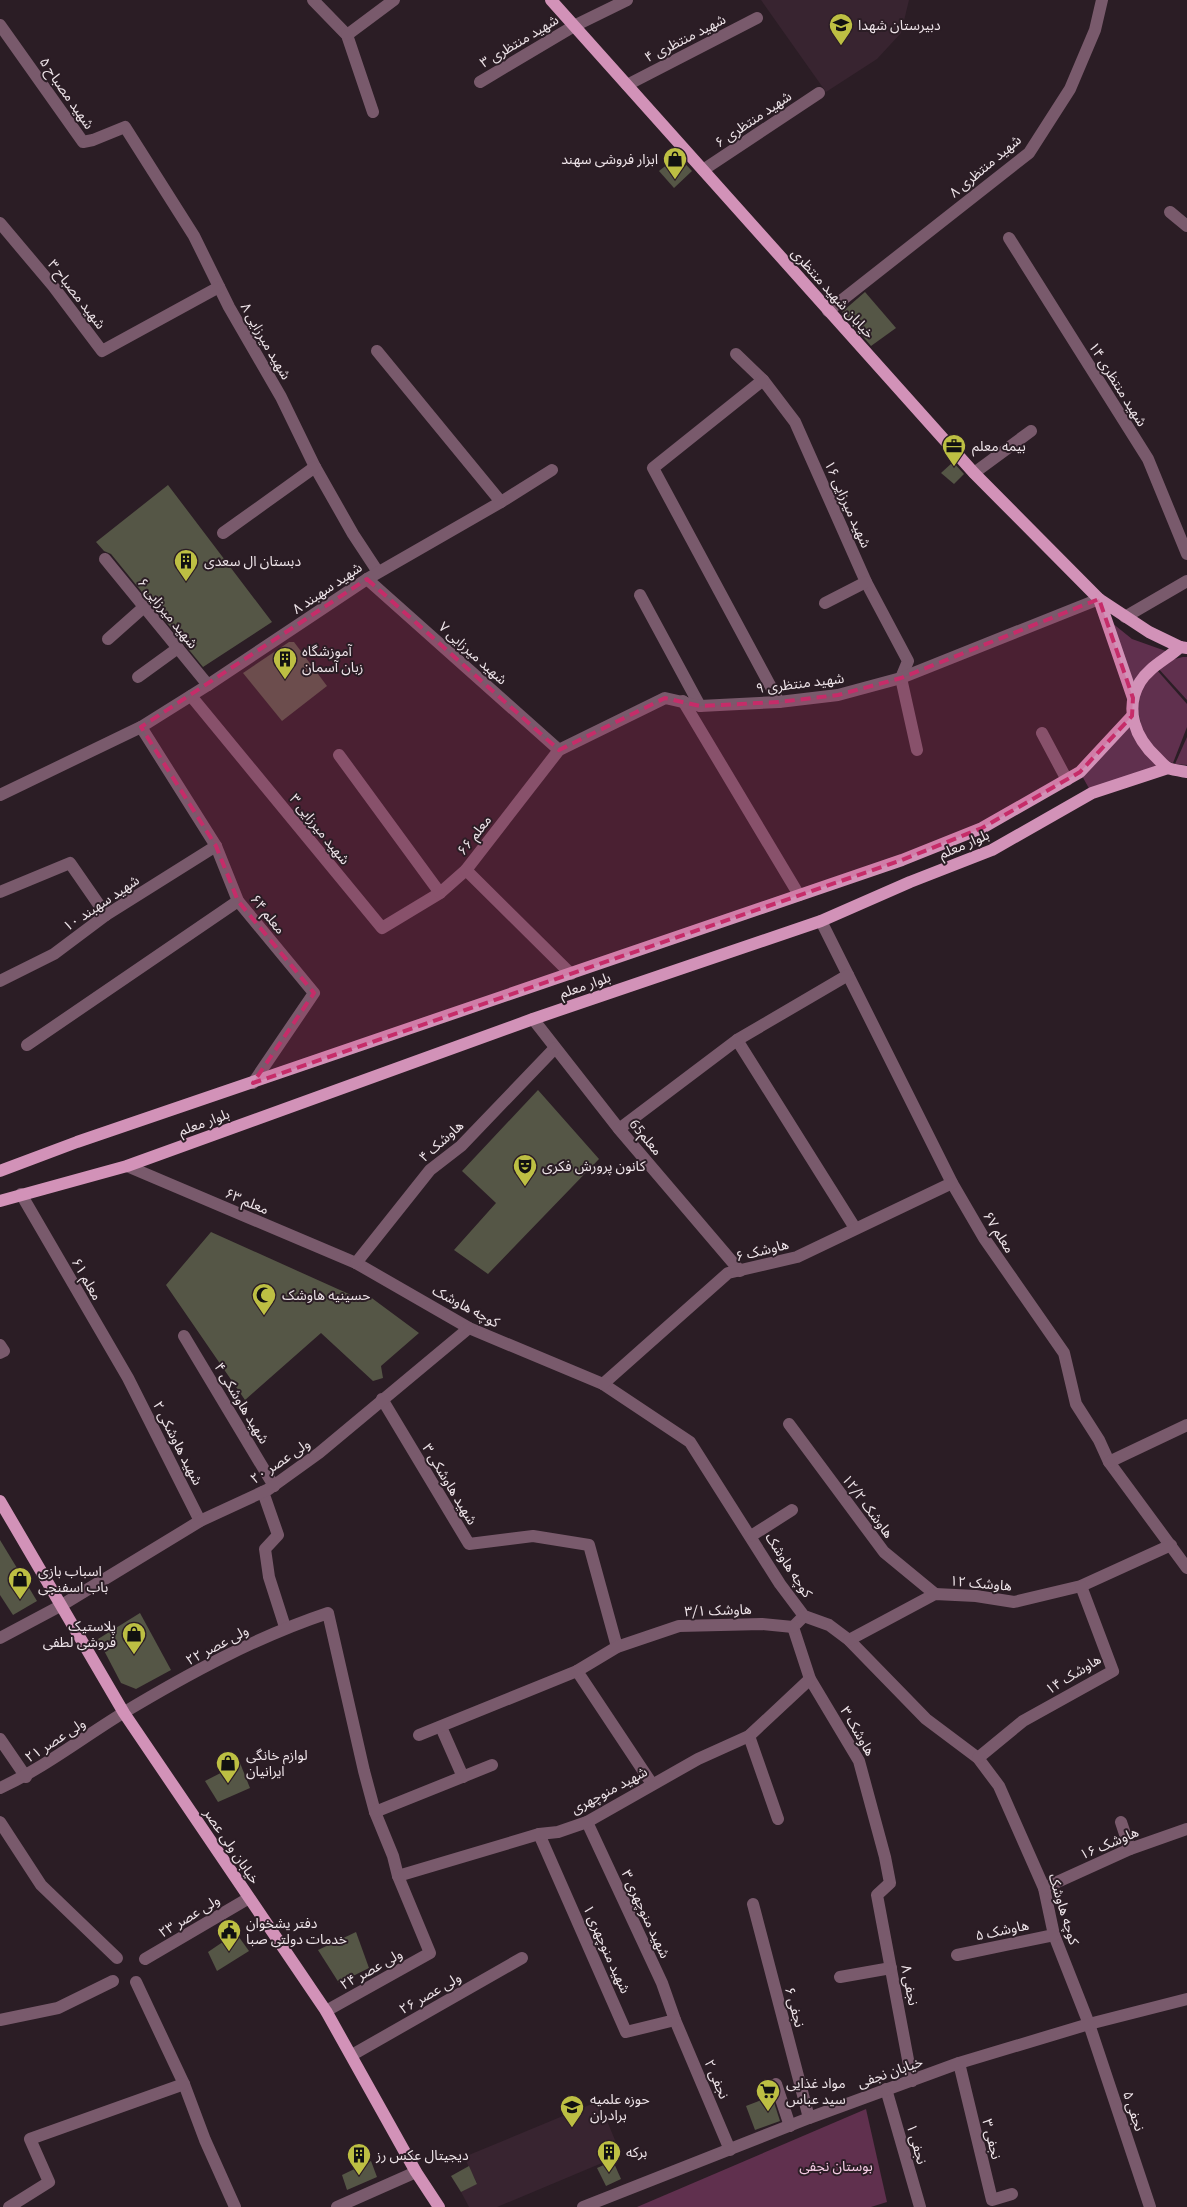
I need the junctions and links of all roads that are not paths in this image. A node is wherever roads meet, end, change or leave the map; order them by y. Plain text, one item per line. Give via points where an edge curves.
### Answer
1 (313, 0) edge
2 (394, 0) edge
3 (551, 0) edge
4 (627, 0) edge
5 (1102, 0) edge
6 (757, 18) dead end
7 (0, 25) edge
8 (574, 26) junction
9 (347, 35) junction
10 (480, 82) dead end
11 (627, 85) junction
12 (819, 94) dead end
13 (373, 112) dead end
14 (125, 127) joint
15 (703, 170) junction
16 (1170, 212) dead end
17 (0, 223) edge
18 (1187, 226) edge
19 (1009, 238) dead end
20 (219, 287) junction
21 (828, 311) junction
22 (377, 351) dead end
23 (736, 354) dead end
24 (763, 380) junction
25 (1031, 431) dead end
26 (315, 467) junction
27 (552, 470) dead end
28 (974, 473) junction
29 (501, 502) junction
30 (223, 533) dead end
31 (1187, 554) edge
32 (105, 559) dead end
33 (378, 572) junction
34 (367, 579) junction
35 (1187, 581) edge
36 (866, 582) junction
37 (640, 595) dead end
38 (1099, 599) junction
39 (825, 603) dead end
40 (144, 607) junction
41 (1126, 617) junction
42 (108, 639) dead end
43 (178, 648) junction
44 (1184, 648) edge
45 (138, 677) dead end
46 (901, 678) junction
47 (208, 685) junction
48 (191, 696) junction
49 (1133, 698) junction
50 (682, 701) junction
51 (779, 702) junction
52 (700, 706) junction
53 (1132, 716) junction
54 (141, 727) junction
55 (1042, 733) dead end
56 (560, 750) junction
57 (917, 750) dead end
58 (339, 755) dead end
59 (1168, 768) junction
60 (1187, 772) edge
61 (1067, 780) junction
62 (1, 792) edge
63 (216, 846) junction
64 (466, 870) junction
65 (0, 892) edge
66 (440, 893) junction
67 (799, 895) junction
68 (238, 901) junction
69 (106, 915) junction
70 (821, 921) junction
71 (571, 974) junction
72 (848, 975) junction
73 (0, 981) edge
74 (533, 1019) junction
75 (737, 1040) junction
76 (28, 1044) dead end
77 (555, 1048) junction
78 (253, 1083) junction
79 (619, 1129) junction
80 (127, 1166) junction
81 (1, 1168) edge
82 (952, 1182) junction
83 (21, 1194) junction
84 (0, 1201) edge
85 (856, 1228) junction
86 (356, 1263) junction
87 (740, 1271) junction
88 (469, 1328) junction
89 (184, 1336) dead end
90 (128, 1378) joint
91 (603, 1384) junction
92 (382, 1400) junction
93 (788, 1424) dead end
94 (1187, 1425) edge
95 (1109, 1462) junction
96 (274, 1486) junction
97 (262, 1492) junction
98 (0, 1501) edge
99 (792, 1510) dead end
100 (200, 1521) junction
101 (751, 1536) junction
102 (1171, 1545) junction
103 (1187, 1568) edge
104 (1081, 1586) junction
105 (935, 1594) junction
106 (62, 1605) junction
107 (804, 1616) junction
108 (285, 1627) junction
109 (792, 1627) junction
110 (0, 1638) edge
111 (849, 1640) junction
112 (617, 1647) junction
113 (577, 1671) junction
114 (810, 1679) junction
115 (124, 1713) junction
116 (441, 1727) junction
117 (419, 1735) dead end
118 (748, 1736) junction
119 (0, 1739) edge
120 (978, 1758) junction
121 (492, 1765) dead end
122 (26, 1776) junction
123 (463, 1778) junction
124 (652, 1784) junction
125 (0, 1788) edge
126 (375, 1812) junction
127 (778, 1819) dead end
128 (0, 1822) edge
129 (587, 1822) junction
130 (1121, 1822) dead end
131 (1187, 1829) edge
132 (540, 1834) junction
133 (1130, 1849) junction
134 (398, 1876) junction
135 (1044, 1888) junction
136 (877, 1895) joint
137 (249, 1898) junction
138 (753, 1904) dead end
139 (1054, 1935) junction
140 (957, 1955) dead end
141 (117, 1958) dead end
142 (522, 1958) dead end
143 (145, 1959) dead end
144 (892, 1968) junction
145 (840, 1977) dead end
146 (113, 1981) dead end
147 (136, 1982) dead end
148 (1187, 1999) edge
149 (326, 2012) junction
150 (0, 2020) edge
151 (675, 2020) junction
152 (1089, 2024) junction
153 (352, 2055) junction
154 (959, 2063) junction
155 (912, 2081) junction
156 (184, 2084) junction
157 (776, 2084) dead end
158 (886, 2089) junction
159 (809, 2118) junction
160 (790, 2126) junction
161 (730, 2150) junction
162 (416, 2172) junction
163 (1012, 2194) dead end
164 (585, 2206) edge
165 (9, 2207) edge
166 (235, 2207) edge
167 (337, 2207) edge
168 (439, 2207) edge
169 (920, 2207) edge
170 (1150, 2207) edge

1 - 9 street
2 - 9 street
3 - 8 main road, خیابان شهید منتظری
4 - 8 street, شهید منتظری ۳
5 - 21 street, شهید منتظری ۸ via 1095,30 1070,89 1029,153
6 - 11 street, شهید منتظری ۴
7 - 14 street, شهید مصباح ۵ via 83,142
8 - 10 street, شهید منتظری ۳
8 - 11 main road, خیابان شهید منتظری
9 - 13 street
11 - 15 main road, خیابان شهید منتظری
12 - 15 street, شهید منتظری ۶
14 - 20 street, شهید میرزایی ۸ via 194,236
15 - 21 main road, خیابان شهید منتظری
16 - 18 street
17 - 20 street, شهید مصباح ۳ via 102,350
19 - 31 street, شهید منتظری ۱۴ via 1148,459
20 - 26 street, شهید میرزایی ۸ via 281,397
21 - 28 main road, خیابان شهید منتظری
22 - 29 street
23 - 24 street, شهید میرزایی ۱۶
24 - 36 street, شهید میرزایی ۱۶ via 795,422
24 - 51 street via 653,468
25 - 28 street
26 - 30 street
26 - 33 street, شهید میرزایی ۸
27 - 29 street, شهید سهبند ۸
28 - 38 main road, خیابان شهید منتظری
29 - 33 street, شهید سهبند ۸
32 - 40 street, شهید میرزایی ۶
33 - 34 street, شهید سهبند ۸
34 - 47 street, شهید سهبند ۸
34 - 56 street, شهید میرزایی ۷
35 - 41 street
36 - 39 street
36 - 46 street, شهید میرزایی ۱۶ via 908,660
37 - 52 street
38 - 41 main road
38 - 46 street, شهید منتظری ۹
38 - 49 main road
40 - 42 street
40 - 43 street, شهید میرزایی ۶
41 - 44 main road
43 - 45 street
43 - 47 street, شهید میرزایی ۶
44 - 49 main road via 1151,669
46 - 51 street, شهید منتظری ۹ via 838,696
46 - 57 street
47 - 48 street, شهید سهبند ۸
48 - 54 street, شهید سهبند ۸
48 - 66 street, شهید میرزایی ۳ via 382,928
49 - 53 main road
50 - 52 street, شهید منتظری ۹
50 - 56 street, شهید منتظری ۹ via 664,698
50 - 67 street
51 - 52 street, شهید منتظری ۹
53 - 59 main road via 1136,733 1146,748
53 - 61 main road, بلوار معلم via 1080,772
54 - 62 street, شهید سهبند ۸
54 - 63 street, معلم ۶۴
55 - 61 street
56 - 64 street, معلم ۶۶
58 - 66 street
59 - 60 main road
59 - 70 main road, بلوار معلم via 1092,793 992,850
61 - 67 main road, بلوار معلم via 982,828 902,860
63 - 68 street, معلم ۶۴
63 - 69 street, شهید سهبند ۱۰
64 - 66 street
64 - 71 street, معلم ۶۶
65 - 69 street via 70,864
67 - 71 main road, بلوار معلم
68 - 76 street
68 - 78 street, معلم ۶۴ via 314,993
69 - 73 street, شهید سهبند ۱۰ via 54,954
70 - 72 street, معلم ۶۷
70 - 74 main road, بلوار معلم
71 - 78 main road, بلوار معلم
72 - 75 street
72 - 82 street, معلم ۶۷
74 - 77 street, معلم65
74 - 80 main road, بلوار معلم
75 - 79 street
75 - 85 street
77 - 79 street, معلم65
77 - 86 street, هاوشک ۴ via 461,1146 430,1170
78 - 81 main road, بلوار معلم
79 - 87 street, معلم65
80 - 83 main road, بلوار معلم
80 - 86 street, معلم ۶۳
82 - 85 street, هاوشک ۶
82 - 95 street, معلم ۶۷ via 984,1238 1064,1353 1076,1404
83 - 84 main road, بلوار معلم
83 - 90 street, معلم ۶۱
85 - 87 street, هاوشک ۶ via 797,1257
86 - 88 street, کوچه هاوشک
87 - 91 street, هاوشک ۶ via 728,1273
88 - 91 street, کوچه هاوشک
88 - 92 street, ولی عصر ۲۰
89 - 96 street, شهید هاوشکی ۴
90 - 100 street, شهید هاوشکی ۲
91 - 101 street, کوچه هاوشک via 690,1442
92 - 96 street, ولی عصر ۲۰
92 - 112 street, شهید هاوشکی ۳ via 469,1544 533,1536 589,1545
93 - 105 street, هاوشک ۱۲/۲ via 884,1552
94 - 95 street
95 - 102 street, معلم ۶۷
96 - 97 street, ولی عصر ۲۰
97 - 100 street, ولی عصر ۲۰
97 - 108 street via 278,1535 265,1549 269,1577
98 - 106 main road, خیابان ولی عصر
99 - 101 street
100 - 106 street, ولی عصر ۲۰
101 - 107 street, کوچه هاوشک
102 - 103 street, معلم ۶۷
102 - 104 street, هاوشک ۱۲
104 - 105 street, هاوشک ۱۲ via 1014,1602
104 - 120 street, هاوشک ۱۴ via 1113,1670 1023,1721
105 - 111 street, هاوشک ۱۲
106 - 110 street, ولی عصر ۲۰
106 - 115 main road, خیابان ولی عصر
107 - 109 street
107 - 111 street, کوچه هاوشک via 829,1625
108 - 115 street, ولی عصر ۲۲ via 223,1657
108 - 126 street, ولی عصر ۲۲ via 328,1613
109 - 112 street, هاوشک ۳/۱ via 762,1624 679,1626
109 - 114 street, هاوشک ۳
111 - 120 street, کوچه هاوشک via 926,1719
112 - 113 street, هاوشک ۳/۱
113 - 116 street, هاوشک ۳/۱
113 - 124 street
114 - 118 street, شهید منوچهری
114 - 136 street, هاوشک ۳ via 859,1761 890,1883
115 - 122 street, ولی عصر ۲۱
115 - 137 main road, خیابان ولی عصر
116 - 117 street, هاوشک ۳/۱
116 - 123 street
118 - 124 street, شهید منوچهری
118 - 127 street
119 - 122 street
120 - 135 street, کوچه هاوشک via 999,1786
121 - 123 street
122 - 125 street, ولی عصر ۲۱
123 - 126 street
124 - 129 street, شهید منوچهری
126 - 134 street
128 - 141 street via 40,1885
129 - 132 street, شهید منوچهری via 558,1832
129 - 151 street, شهید منوچهری ۳ via 662,1983
130 - 133 street
131 - 133 street, هاوشک ۱۶
132 - 134 street, شهید منوچهری
132 - 151 street, شهید منوچهری ۱ via 626,2032
133 - 135 street, هاوشک ۱۶
134 - 149 street, ولی عصر ۲۴ via 430,1953
135 - 139 street, کوچه هاوشک
136 - 144 street, نجفی ۸
137 - 143 street, ولی عصر ۲۳
137 - 149 main road, خیابان ولی عصر
138 - 159 street, نجفی ۶
139 - 140 street, هاوشک ۵
139 - 152 street, کوچه هاوشک
142 - 153 street, ولی عصر ۲۶
144 - 145 street
144 - 155 street, نجفی ۸
146 - 150 street via 58,2008
147 - 156 street
148 - 152 street, خیابان نجفی
149 - 153 main road, خیابان ولی عصر
151 - 161 street, نجفی ۲
152 - 154 street, خیابان نجفی
152 - 170 street, نجفی ۵
153 - 162 main road, خیابان ولی عصر
154 - 155 street, خیابان نجفی
154 - 163 street, نجفی ۳ via 992,2200
155 - 158 street, خیابان نجفی
156 - 165 street via 30,2139 49,2182
156 - 166 street
157 - 160 street
158 - 159 street, خیابان نجفی
158 - 169 street, نجفی ۱
159 - 160 street, خیابان نجفی
160 - 161 street, خیابان نجفی
161 - 164 street, خیابان نجفی
162 - 167 street
162 - 168 main road, خیابان ولی عصر

